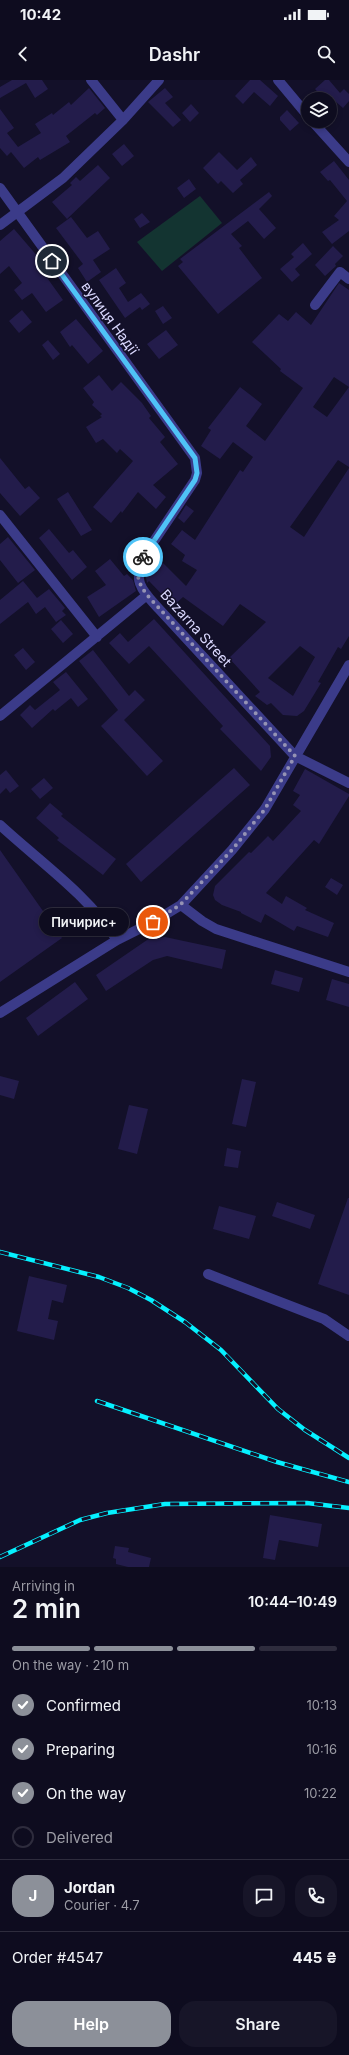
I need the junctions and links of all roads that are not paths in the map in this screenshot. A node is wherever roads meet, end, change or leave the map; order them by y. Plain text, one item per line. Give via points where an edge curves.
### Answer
1 (91, 80) edge
2 (159, 80) edge
3 (278, 80) edge
4 (301, 108) edge
5 (123, 120) junction
6 (318, 128) edge
7 (349, 162) edge
8 (0, 188) edge
9 (16, 212) junction
10 (0, 226) edge
11 (349, 279) edge
12 (315, 305) dead end
13 (197, 465) joint
14 (0, 515) edge
15 (147, 595) junction
16 (97, 637) junction
17 (349, 665) edge
18 (0, 716) edge
19 (295, 756) junction
20 (349, 782) edge
21 (0, 825) edge
22 (180, 905) junction
23 (117, 940) junction
24 (349, 972) edge
25 (0, 1013) edge
26 (208, 1274) dead end
27 (349, 1336) edge

1 - 5 street
2 - 5 street
3 - 4 street
5 - 9 street via 63,178
6 - 7 street
8 - 9 street, вулиця Надії
9 - 10 street
9 - 13 street, вулиця Надії via 195,458
11 - 12 street via 340,272
13 - 15 street, Bazarna Street via 197,473 190,490 171,514 138,569 139,584
14 - 16 street
15 - 16 street
15 - 19 street, Bazarna Street
16 - 18 street
17 - 19 street
19 - 20 street
19 - 22 street via 265,809 232,850
21 - 23 street via 104,919
22 - 23 street
22 - 24 street via 216,929
23 - 25 street
26 - 27 street via 324,1319

